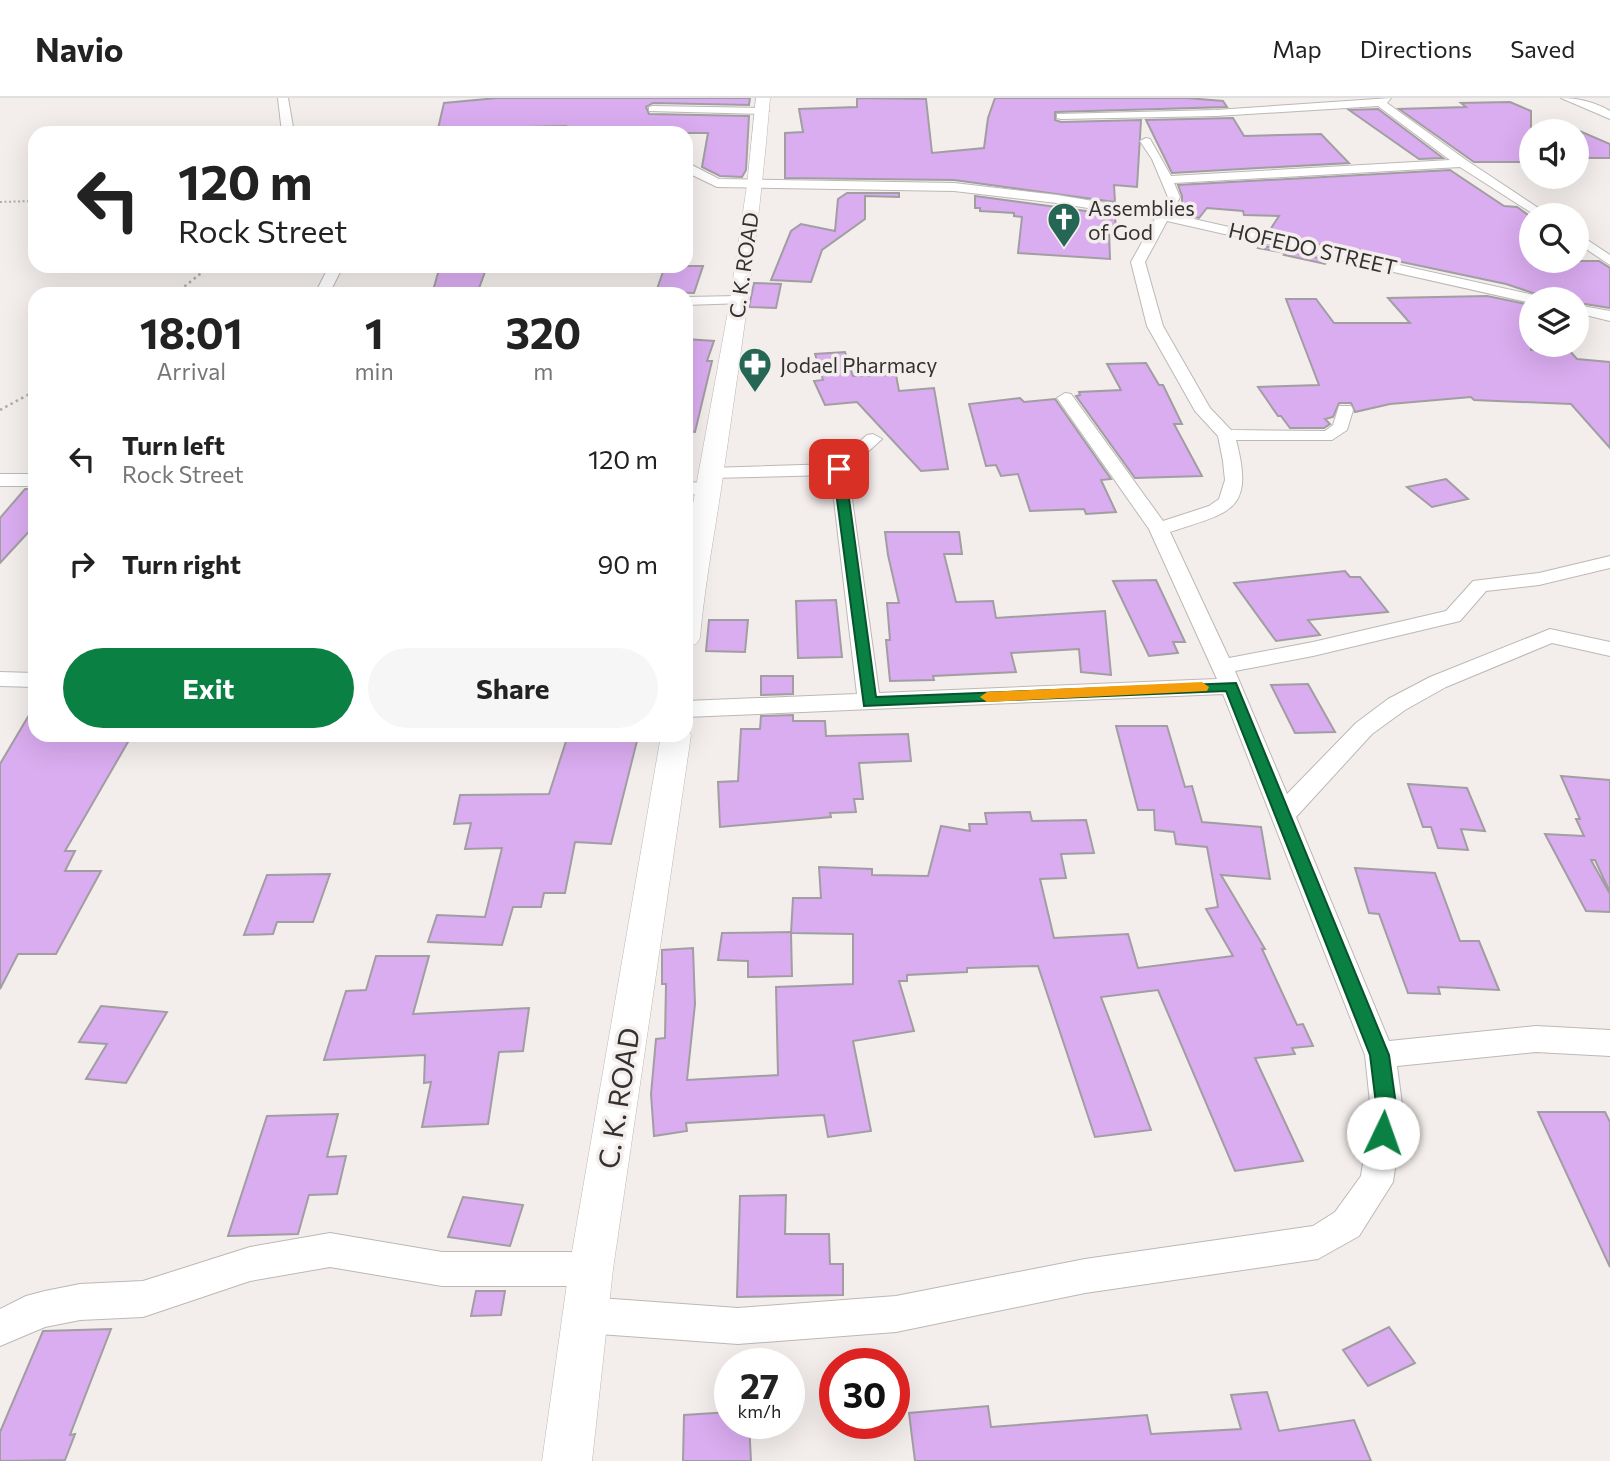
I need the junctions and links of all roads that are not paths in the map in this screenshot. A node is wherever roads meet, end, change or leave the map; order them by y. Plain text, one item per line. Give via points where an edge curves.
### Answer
1 (283, 98) edge
2 (1566, 98) edge
3 (1383, 100) edge
4 (763, 104) edge
5 (653, 109) dead end
6 (1604, 109) edge
7 (1061, 116) dead end
8 (1610, 116) edge
9 (287, 126) edge
10 (1146, 141) dead end
11 (1462, 163) junction
12 (693, 172) edge
13 (1167, 180) junction
14 (755, 186) junction
15 (1524, 203) edge
16 (1163, 215) junction
17 (1589, 246) edge
18 (1610, 261) edge
19 (1519, 296) edge
20 (739, 300) junction
21 (693, 301) edge
22 (1589, 312) edge
23 (1610, 316) edge
24 (1065, 398) dead end
25 (1345, 410) dead end
26 (1226, 435) junction
27 (873, 439) dead end
28 (839, 469) junction
29 (0, 480) edge
30 (28, 480) edge
31 (710, 481) junction
32 (693, 486) edge
33 (1159, 529) junction
34 (693, 552) edge
35 (1610, 562) edge
36 (1610, 649) edge
37 (1227, 676) junction
38 (0, 679) edge
39 (28, 680) edge
40 (869, 702) junction
41 (693, 709) edge
42 (675, 742) edge
43 (1284, 814) junction
44 (1610, 1043) edge
45 (1380, 1055) junction
46 (591, 1269) junction
47 (584, 1315) junction
48 (0, 1328) edge
49 (567, 1461) edge

1 - 9 street
2 - 6 street
3 - 7 street via 1216,113
3 - 11 street
4 - 5 street
4 - 14 street, C. K. ROAD
6 - 8 street
10 - 13 street
11 - 13 street
11 - 15 street
12 - 14 street, HOFEDO STREET via 717,183
13 - 16 street via 1174,197
14 - 16 street, HOFEDO STREET via 986,189
14 - 20 street, C. K. ROAD
16 - 19 street, HOFEDO STREET
16 - 26 street via 1138,262 1155,326 1203,411
17 - 18 street
20 - 21 street
20 - 31 street, C. K. ROAD
22 - 23 street
24 - 33 street
25 - 26 street via 1340,429 1326,436
26 - 33 street via 1236,470 1234,495 1225,506
27 - 28 street
28 - 31 street
28 - 40 street
29 - 30 street
31 - 32 street
31 - 34 street, C. K. ROAD
33 - 37 street
35 - 37 street via 1539,579 1480,585 1454,615 1313,649
36 - 43 street via 1550,636 1444,680 1375,719
37 - 40 street
37 - 43 street
38 - 39 street
40 - 41 street
42 - 46 street, C. K. ROAD
43 - 45 street
44 - 45 street via 1536,1039
45 - 47 street via 1387,1112 1377,1182 1347,1224 1318,1242 1085,1276 896,1314 738,1326
46 - 47 street, C. K. ROAD
46 - 48 street via 442,1269 330,1250 250,1264 143,1299 45,1309
47 - 49 street, C. K. ROAD

